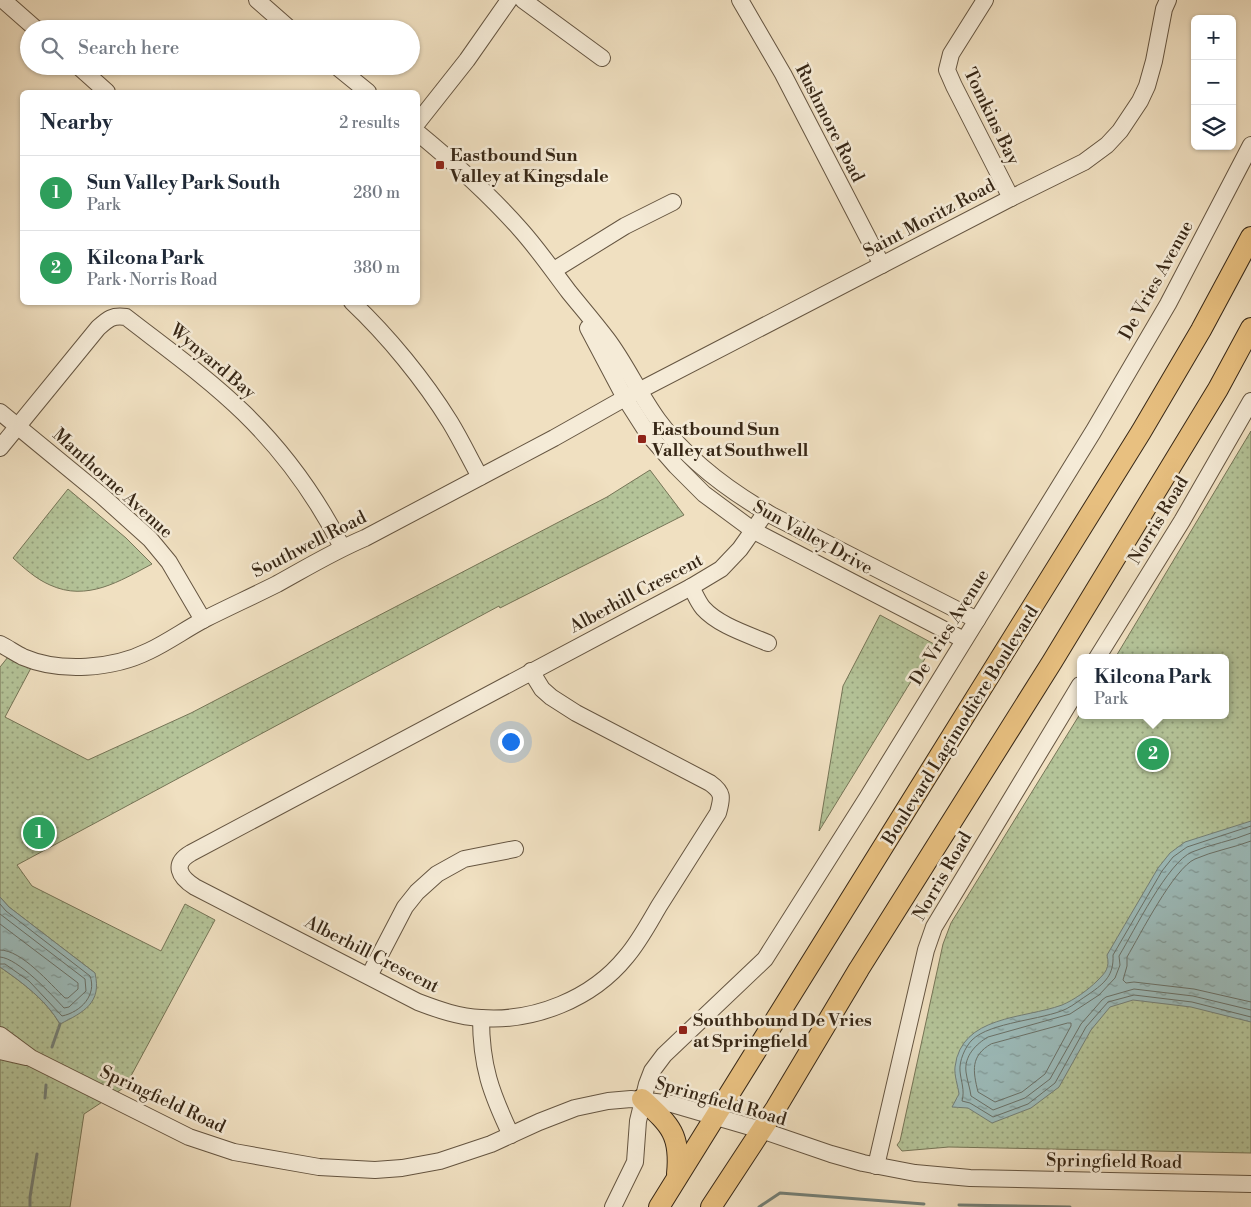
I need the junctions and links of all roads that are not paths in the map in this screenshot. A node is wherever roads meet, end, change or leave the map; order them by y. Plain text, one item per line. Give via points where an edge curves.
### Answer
1 (3, 0) edge
2 (257, 0) edge
3 (510, 0) edge
4 (523, 0) edge
5 (740, 0) edge
6 (985, 0) edge
7 (1168, 0) edge
8 (26, 20) edge
9 (280, 20) edge
10 (602, 58) dead end
11 (88, 75) edge
12 (347, 75) edge
13 (106, 90) edge
14 (366, 90) edge
15 (420, 119) edge
16 (420, 135) edge
17 (1251, 145) edge
18 (1011, 198) junction
19 (673, 202) dead end
20 (1251, 237) edge
21 (882, 265) junction
22 (554, 270) junction
23 (355, 305) edge
24 (1251, 328) edge
25 (632, 394) junction
26 (1251, 401) edge
27 (0, 412) edge
28 (18, 426) junction
29 (0, 448) edge
30 (480, 477) junction
31 (766, 512) junction
32 (754, 531) junction
33 (342, 547) junction
34 (691, 588) junction
35 (203, 620) junction
36 (977, 620) junction
37 (964, 640) junction
38 (0, 644) edge
39 (768, 644) dead end
40 (1100, 654) edge
41 (531, 671) junction
42 (1077, 691) edge
43 (515, 849) dead end
44 (369, 976) junction
45 (482, 1018) junction
46 (0, 1035) edge
47 (0, 1051) edge
48 (31, 1058) junction
49 (642, 1100) junction
50 (715, 1116) junction
51 (761, 1130) junction
52 (511, 1135) junction
53 (876, 1166) junction
54 (677, 1178) junction
55 (1251, 1184) edge
56 (613, 1207) edge
57 (659, 1207) edge
58 (711, 1207) edge

1 - 8 street
2 - 9 street
3 - 15 street
4 - 10 street
5 - 21 street, Rushmore Road via 783,74
6 - 18 street, Tomkins Bay via 951,54 947,70
7 - 18 street, Saint Moritz Road via 1147,86 1120,131 1084,162
11 - 13 street
12 - 14 street
16 - 22 street, Sun Valley Drive via 519,228
17 - 36 street, De Vries Avenue via 1168,304
18 - 21 street, Saint Moritz Road
19 - 22 street via 624,226
20 - 50 main road, Boulevard Lagimodière Boulevard via 1202,330 1142,432
21 - 25 street, Saint Moritz Road
22 - 25 street, Sun Valley Drive via 609,341
23 - 30 street via 410,365 449,421
24 - 51 main road via 1208,406 1052,662
25 - 30 street, Southwell Road
25 - 31 street, Sun Valley Drive via 698,466
25 - 32 street, Sun Valley Drive via 648,434 676,466 704,494
26 - 40 street, Norris Road
27 - 28 street, Manthorne Avenue
28 - 29 street
28 - 33 street, Wynyard Bay via 98,328 116,316 126,317 243,412 277,448 311,493
28 - 35 street, Manthorne Avenue via 150,539 169,562
30 - 33 street, Southwell Road
31 - 32 street, Alberhill Crescent
31 - 36 street, Sun Valley Drive
32 - 34 street, Alberhill Crescent via 721,569
32 - 37 street, Sun Valley Drive
33 - 35 street, Southwell Road via 277,584
34 - 39 street via 712,616
34 - 41 street, Alberhill Crescent
35 - 38 street, Southwell Road via 148,652 102,666 55,665 24,657
36 - 37 street, De Vries Avenue
37 - 49 street, De Vries Avenue via 765,959 664,1055 652,1071
41 - 44 street, Alberhill Crescent via 191,852 181,861 181,875 195,887
41 - 45 street, Alberhill Crescent via 551,697 710,783 718,789 722,799 718,813 634,947 614,970 588,990 554,1007 513,1018
42 - 53 street, Norris Road via 934,927
43 - 44 street via 464,859 437,874 405,907
44 - 45 street, Alberhill Crescent via 432,1008
45 - 52 street via 486,1075
46 - 48 street, Springfield Road
47 - 48 street, Springfield Road
48 - 52 street, Springfield Road via 189,1137 234,1152 286,1162 357,1170 402,1168 467,1153
49 - 50 street, Springfield Road via 672,1104
49 - 52 street, Springfield Road via 615,1100 586,1106
49 - 54 main road via 664,1119 675,1137 679,1152
49 - 56 street, De Vries Avenue via 635,1162
50 - 51 street, Springfield Road
50 - 54 main road, Boulevard Lagimodière Boulevard
51 - 53 street, Springfield Road
51 - 58 main road
53 - 55 street, Springfield Road via 952,1177
54 - 57 main road, Boulevard Lagimodière Boulevard

